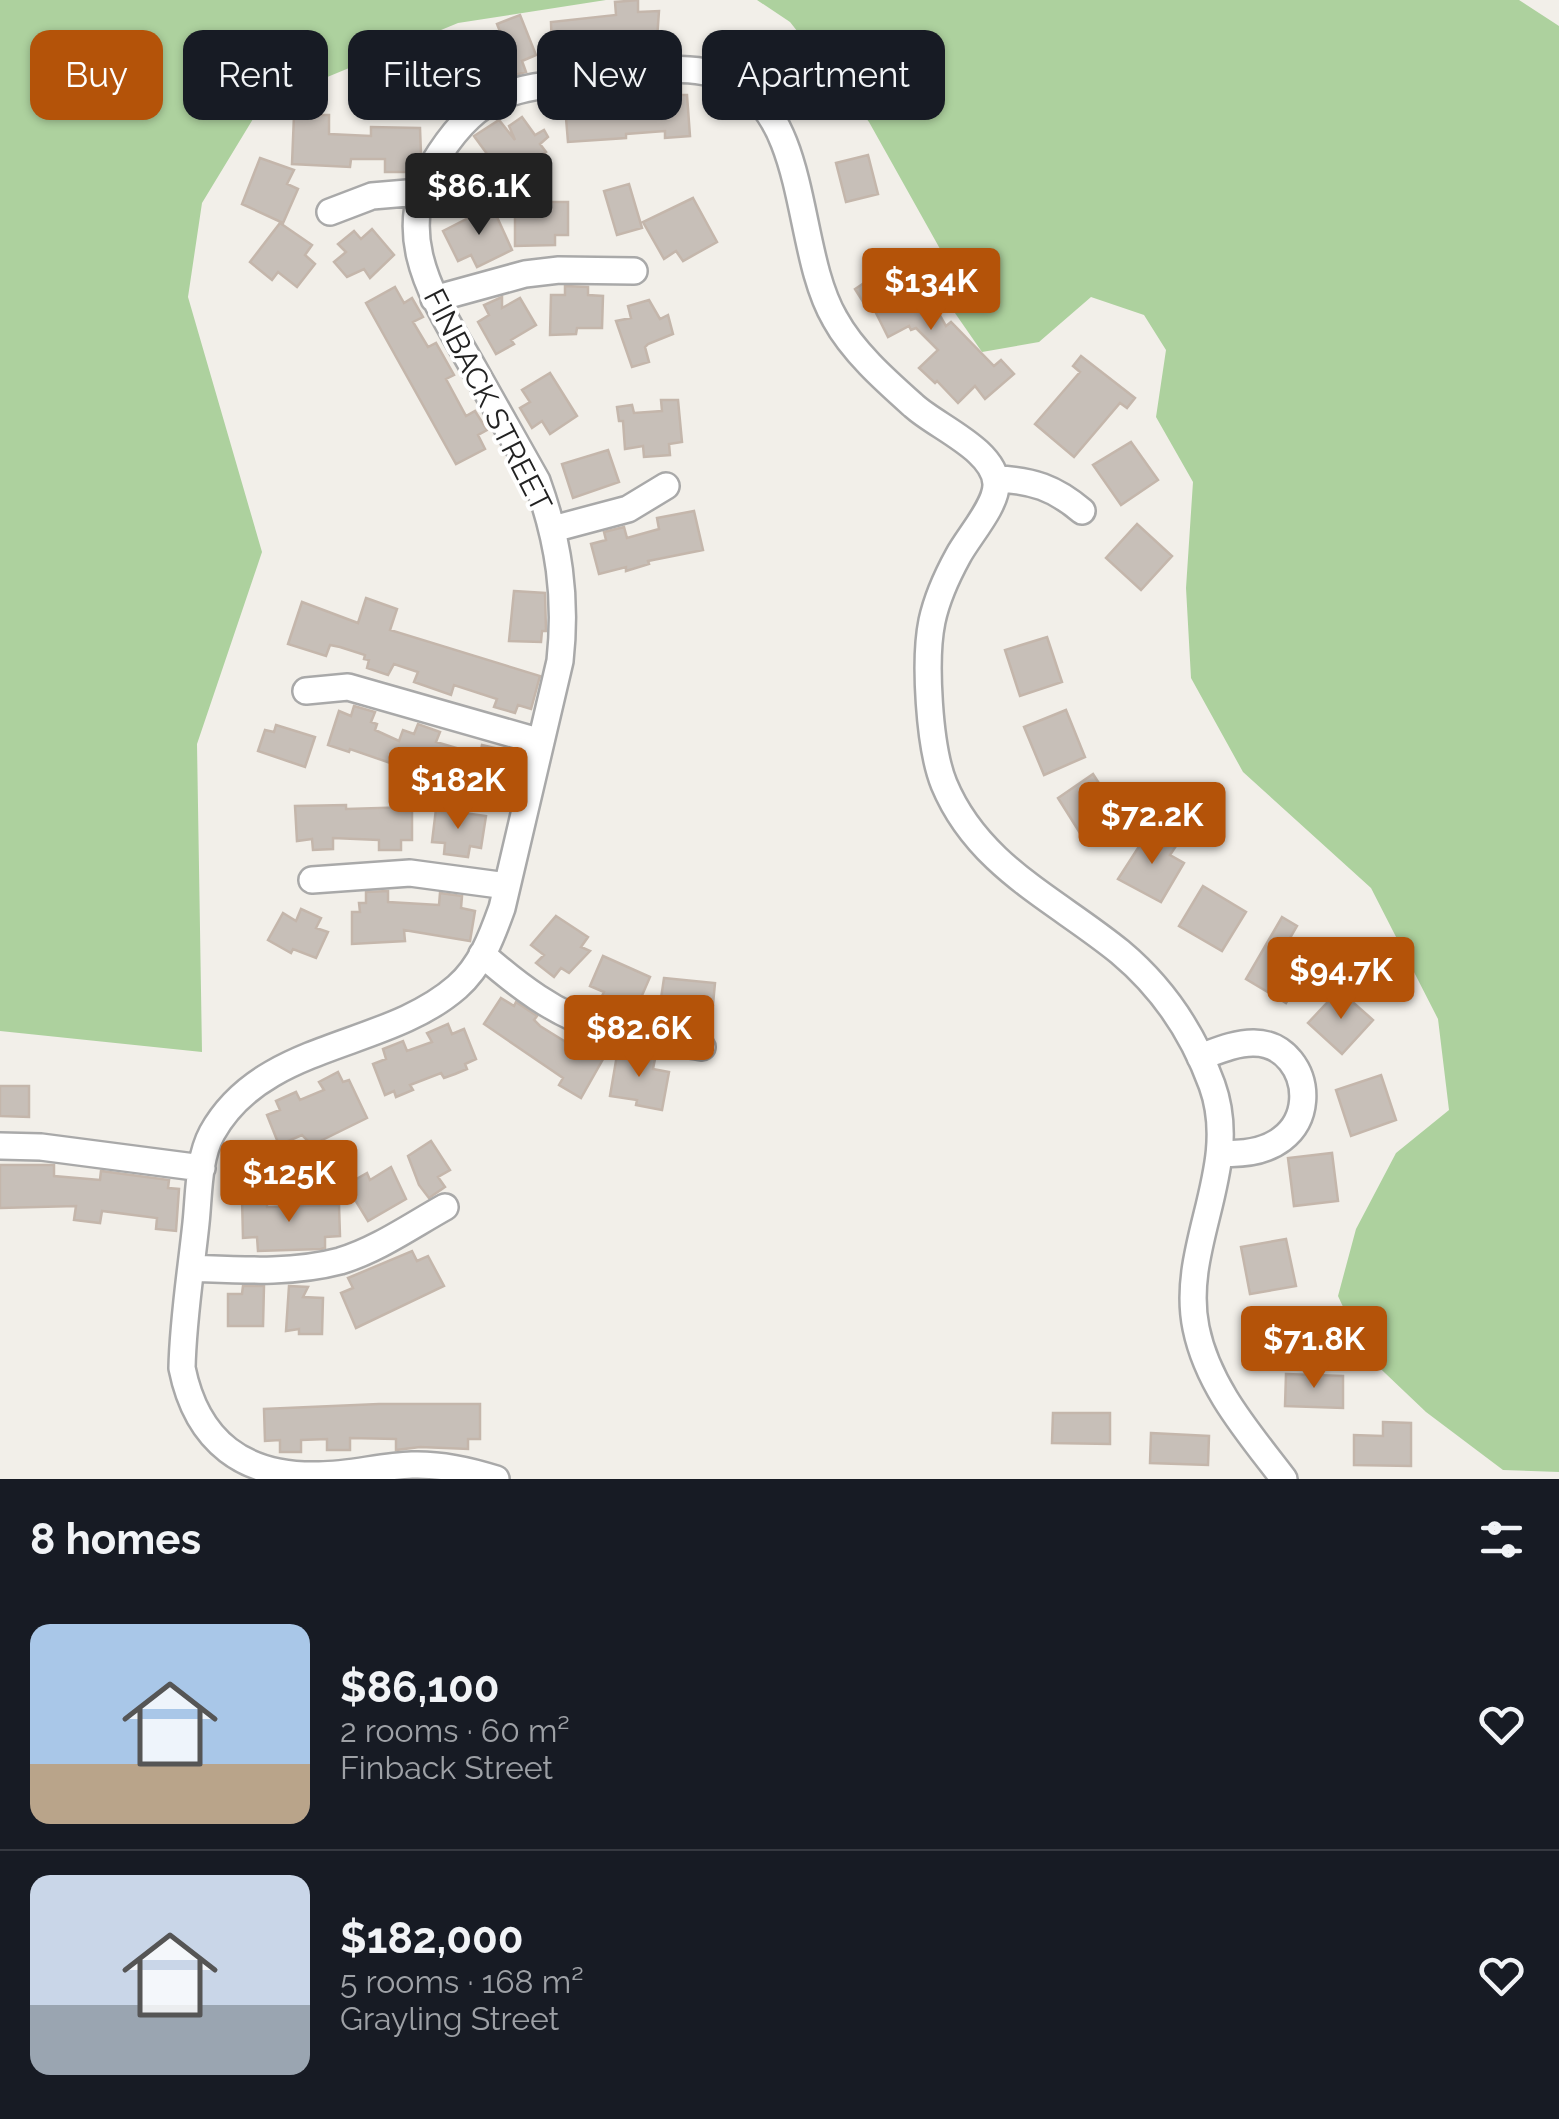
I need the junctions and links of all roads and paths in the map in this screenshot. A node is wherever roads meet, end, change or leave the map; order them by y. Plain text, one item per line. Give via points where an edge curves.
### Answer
1 (419, 192) junction
2 (330, 212) dead end
3 (634, 271) dead end
4 (434, 299) junction
5 (996, 479) junction
6 (666, 486) dead end
7 (1082, 511) dead end
8 (553, 528) junction
9 (306, 691) dead end
10 (541, 742) junction
11 (312, 880) dead end
12 (507, 886) junction
13 (482, 954) junction
14 (702, 1048) dead end
15 (1200, 1056) junction
16 (0, 1146) edge
17 (1221, 1153) junction
18 (202, 1168) junction
19 (445, 1207) dead end
20 (191, 1268) junction
21 (1279, 1477) edge
22 (496, 1479) edge

1 - 2 street via 372,196
1 - 4 street, FINBACK STREET via 419,261
1 - 5 street, FINBACK STREET via 452,135 496,96 681,68 740,85 761,104 789,155 814,268 837,324 872,367 978,453
3 - 4 street via 525,274
4 - 8 street, FINBACK STREET via 537,482
5 - 7 street via 1041,484
5 - 15 street via 995,496 941,590 931,628 932,736 943,782 991,856 1120,952 1160,991
6 - 8 street via 628,509
8 - 10 street, FINBACK STREET via 564,620
9 - 10 street via 348,687
10 - 12 street, FINBACK STREET
11 - 12 street via 410,873
12 - 13 street, FINBACK STREET
13 - 14 street via 568,1015
13 - 18 street, FINBACK STREET via 458,987 433,1004 261,1081 211,1135
15 - 17 street via 1221,1123
15 - 17 street via 1255,1042 1280,1049 1302,1084 1303,1105 1284,1139 1241,1154
16 - 18 street
17 - 21 street via 1194,1279 1194,1323 1225,1400
18 - 20 street, FINBACK STREET
19 - 20 street via 341,1260 298,1269
20 - 22 street, FINBACK STREET via 182,1368 188,1397 217,1442 240,1460 288,1474 410,1465

